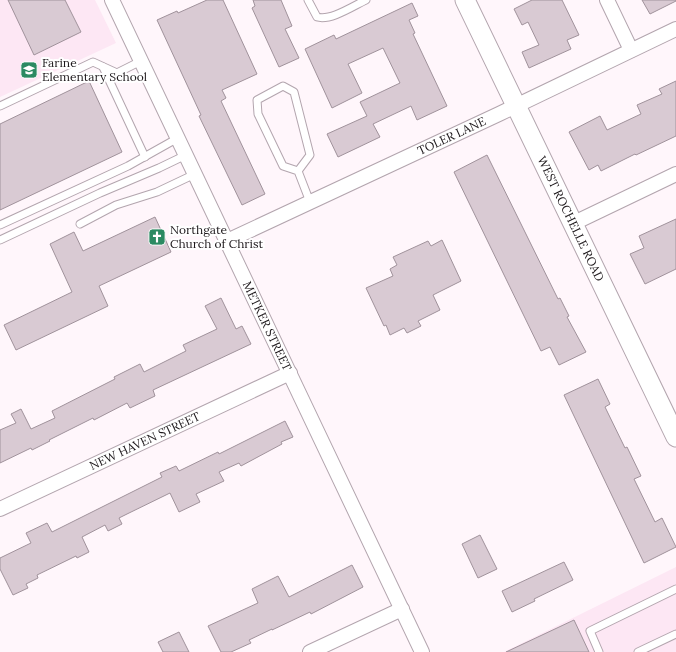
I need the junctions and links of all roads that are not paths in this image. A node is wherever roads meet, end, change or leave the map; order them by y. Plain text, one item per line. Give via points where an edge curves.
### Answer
1 (112, 0) edge
2 (308, 0) edge
3 (366, 0) edge
4 (465, 0) edge
5 (607, 0) edge
6 (676, 29) edge
7 (631, 50) junction
8 (141, 61) junction
9 (103, 67) junction
10 (0, 106) edge
11 (517, 106) junction
12 (178, 138) junction
13 (186, 154) junction
14 (145, 157) junction
15 (298, 171) junction
16 (195, 174) junction
17 (676, 174) edge
18 (310, 202) junction
19 (574, 223) junction
20 (80, 224) dead end
21 (0, 225) edge
22 (0, 240) edge
23 (227, 241) junction
24 (290, 373) junction
25 (676, 437) edge
26 (0, 508) edge
27 (676, 589) edge
28 (402, 610) junction
29 (676, 634) edge
30 (310, 652) edge
31 (422, 652) edge
32 (600, 652) edge
33 (638, 652) edge

1 - 8 street, METKER STREET
2 - 3 lane via 317,17 323,19
4 - 11 main road, WEST ROCHELLE ROAD
5 - 7 street
6 - 7 street, TOLER LANE
7 - 11 street, TOLER LANE
8 - 9 lane via 117,73
8 - 12 street, METKER STREET
9 - 10 lane via 92,62
9 - 14 lane
11 - 18 street, TOLER LANE
11 - 19 main road, WEST ROCHELLE ROAD
12 - 13 street, METKER STREET
12 - 14 lane
13 - 16 street, METKER STREET
13 - 22 lane
14 - 21 lane
15 - 15 lane via 283,166 258,114 257,100 283,86 294,92 310,155
15 - 18 lane
16 - 20 lane via 157,192 116,205
16 - 23 street, METKER STREET
17 - 19 street
18 - 23 street, TOLER LANE
19 - 25 main road, WEST ROCHELLE ROAD
23 - 24 street, METKER STREET
24 - 26 street, NEW HAVEN STREET
24 - 28 street, METKER STREET
27 - 32 lane via 590,631
28 - 30 street
28 - 31 street, METKER STREET
29 - 33 lane

